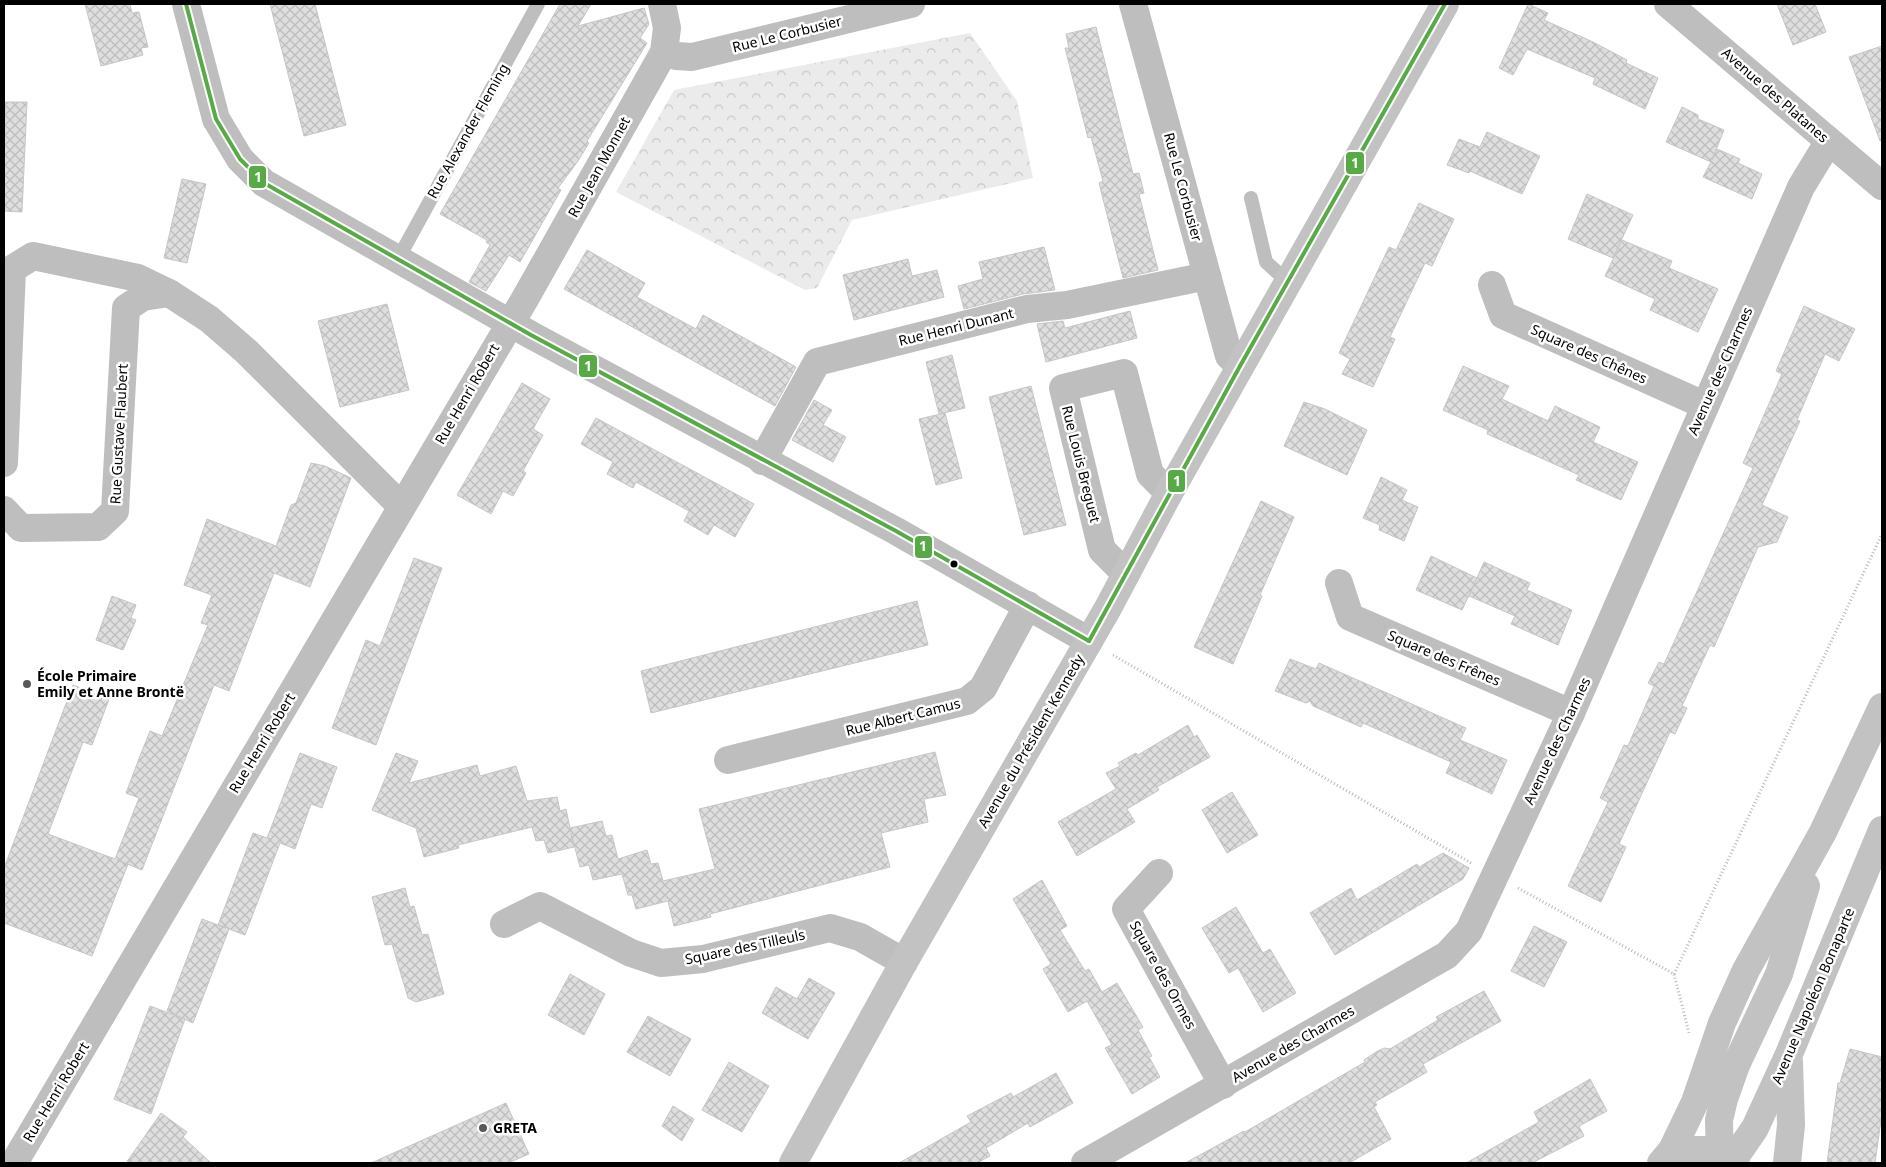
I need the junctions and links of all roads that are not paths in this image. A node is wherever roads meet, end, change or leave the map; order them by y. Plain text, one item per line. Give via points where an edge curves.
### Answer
1 (186, 4) edge
2 (538, 4) edge
3 (662, 4) edge
4 (911, 4) edge
5 (1133, 4) edge
6 (1445, 4) edge
7 (1668, 4) edge
8 (664, 52) junction
9 (1829, 141) junction
10 (1882, 186) edge
11 (1251, 198) dead end
12 (398, 259) junction
13 (1207, 276) junction
14 (1289, 283) junction
15 (1492, 285) dead end
16 (169, 293) junction
17 (508, 323) junction
18 (1240, 366) junction
19 (1704, 405) junction
20 (4, 462) edge
21 (762, 462) junction
22 (1169, 493) junction
23 (401, 506) junction
24 (4, 510) edge
25 (1126, 574) junction
26 (1340, 583) dead end
27 (1028, 605) junction
28 (1089, 641) junction
29 (1882, 707) edge
30 (1571, 712) junction
31 (728, 760) dead end
32 (1882, 830) edge
33 (1823, 832) junction
34 (1159, 872) dead end
35 (504, 924) dead end
36 (904, 962) junction
37 (1789, 1054) junction
38 (1223, 1085) junction
39 (1667, 1156) edge
40 (1730, 1160) edge
41 (14, 1163) edge
42 (793, 1163) edge
43 (1085, 1163) edge
44 (1787, 1163) edge

1 - 12 street via 216,119 240,159 264,184
2 - 12 lane, Rue Alexander Fleming
3 - 8 street, Rue Jean Monnet via 667,28
4 - 8 street, Rue Le Corbusier via 692,57
5 - 13 street, Rue Le Corbusier
6 - 14 main road, Avenue du Président Kennedy
7 - 9 street, Avenue des Platanes
8 - 17 street, Rue Jean Monnet via 526,297
9 - 10 street, Avenue des Platanes
9 - 19 street, Avenue des Charmes via 1801,187
11 - 14 lane via 1266,262
12 - 17 street
13 - 18 street, Rue Le Corbusier via 1229,356
13 - 21 street, Rue Henri Dunant via 1068,305 1027,309 817,362
14 - 18 main road, Avenue du Président Kennedy
15 - 19 street, Square des Chênes via 1503,315
16 - 20 street via 138,278 32,256 12,270
16 - 23 street via 209,319 246,351
16 - 24 street, Rue Gustave Flaubert via 144,297 126,308 115,512 98,527 21,528
17 - 21 street
17 - 23 street, Rue Henri Robert
18 - 22 main road, Avenue du Président Kennedy
19 - 30 street, Avenue des Charmes
21 - 27 street via 896,531
22 - 25 main road, Avenue du Président Kennedy
22 - 25 street, Rue Louis Breguet via 1150,474 1124,373 1063,388 1102,550
23 - 41 street, Rue Henri Robert
25 - 28 main road, Avenue du Président Kennedy
26 - 30 street, Square des Frênes via 1350,617
27 - 28 street
27 - 31 street, Rue Albert Camus via 982,688 967,701
28 - 36 main road, Avenue du Président Kennedy
29 - 33 main road
30 - 38 street, Avenue des Charmes via 1469,931 1446,955
32 - 37 main road, Avenue Napoléon Bonaparte
33 - 39 main road via 1746,970 1722,1023 1699,1093
33 - 40 main road via 1779,974 1736,1065 1724,1099 1720,1120
34 - 38 street, Square des Ormes via 1126,909
35 - 36 street, Square des Tilleuls via 540,906 630,953 661,963 703,959 830,928 860,937
36 - 42 main road, Avenue du Président Kennedy
37 - 40 main road, Avenue Napoléon Bonaparte via 1756,1128
37 - 44 main road
38 - 43 street, Avenue des Charmes
39 - 40 main road

